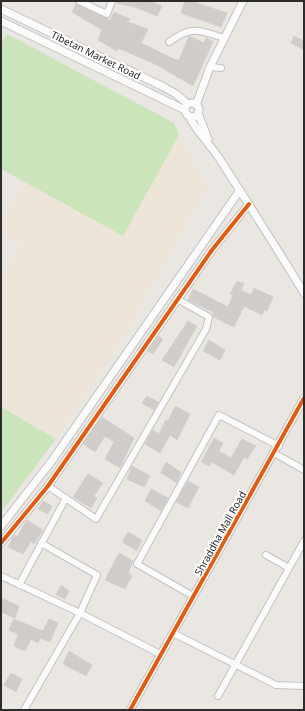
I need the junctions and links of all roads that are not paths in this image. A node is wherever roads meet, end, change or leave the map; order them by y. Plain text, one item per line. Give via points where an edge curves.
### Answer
1 (79, 1) edge
2 (112, 1) edge
3 (243, 1) edge
4 (1, 9) edge
5 (1, 21) edge
6 (224, 38) junction
7 (169, 42) dead end
8 (210, 67) junction
9 (221, 68) dead end
10 (189, 108) junction
11 (208, 142) junction
12 (240, 190) junction
13 (249, 204) junction
14 (304, 293) edge
15 (177, 299) junction
16 (304, 398) edge
17 (279, 446) junction
18 (274, 453) junction
19 (304, 470) edge
20 (48, 486) junction
21 (66, 498) junction
22 (1, 526) edge
23 (304, 541) edge
24 (40, 543) junction
25 (1, 544) edge
26 (266, 555) dead end
27 (289, 568) junction
28 (1, 576) edge
29 (19, 585) junction
30 (193, 596) junction
31 (80, 613) junction
32 (173, 633) junction
33 (160, 654) junction
34 (236, 665) junction
35 (304, 686) edge
36 (218, 696) dead end
37 (24, 710) edge
38 (130, 710) edge

1 - 2 street via 107,14
3 - 6 street
4 - 10 street, Tibetan Market Road via 164,87 176,94
5 - 10 street, Tibetan Market Road
6 - 7 street via 191,30 182,32
6 - 8 street
8 - 9 street
8 - 10 street
10 - 11 street via 192,124
10 - 11 street via 198,113
11 - 12 street
12 - 13 street
12 - 22 street via 50,462
13 - 14 street
13 - 15 street
15 - 20 street
15 - 21 street via 209,317 206,328 96,519
16 - 17 street, Shraddha Mall Road
17 - 18 street, Shraddha Mall Road
17 - 30 street via 219,415 137,564
18 - 19 street
18 - 30 street, Shraddha Mall Road
20 - 21 street
20 - 25 street
21 - 24 street
23 - 27 street
24 - 29 street
24 - 31 street via 97,575
26 - 27 street
27 - 34 street
28 - 29 street
29 - 31 street
30 - 32 street, Shraddha Mall Road
31 - 33 street
31 - 37 street
32 - 33 street, Shraddha Mall Road
32 - 34 street
33 - 38 street
34 - 35 street via 276,685
34 - 36 street

